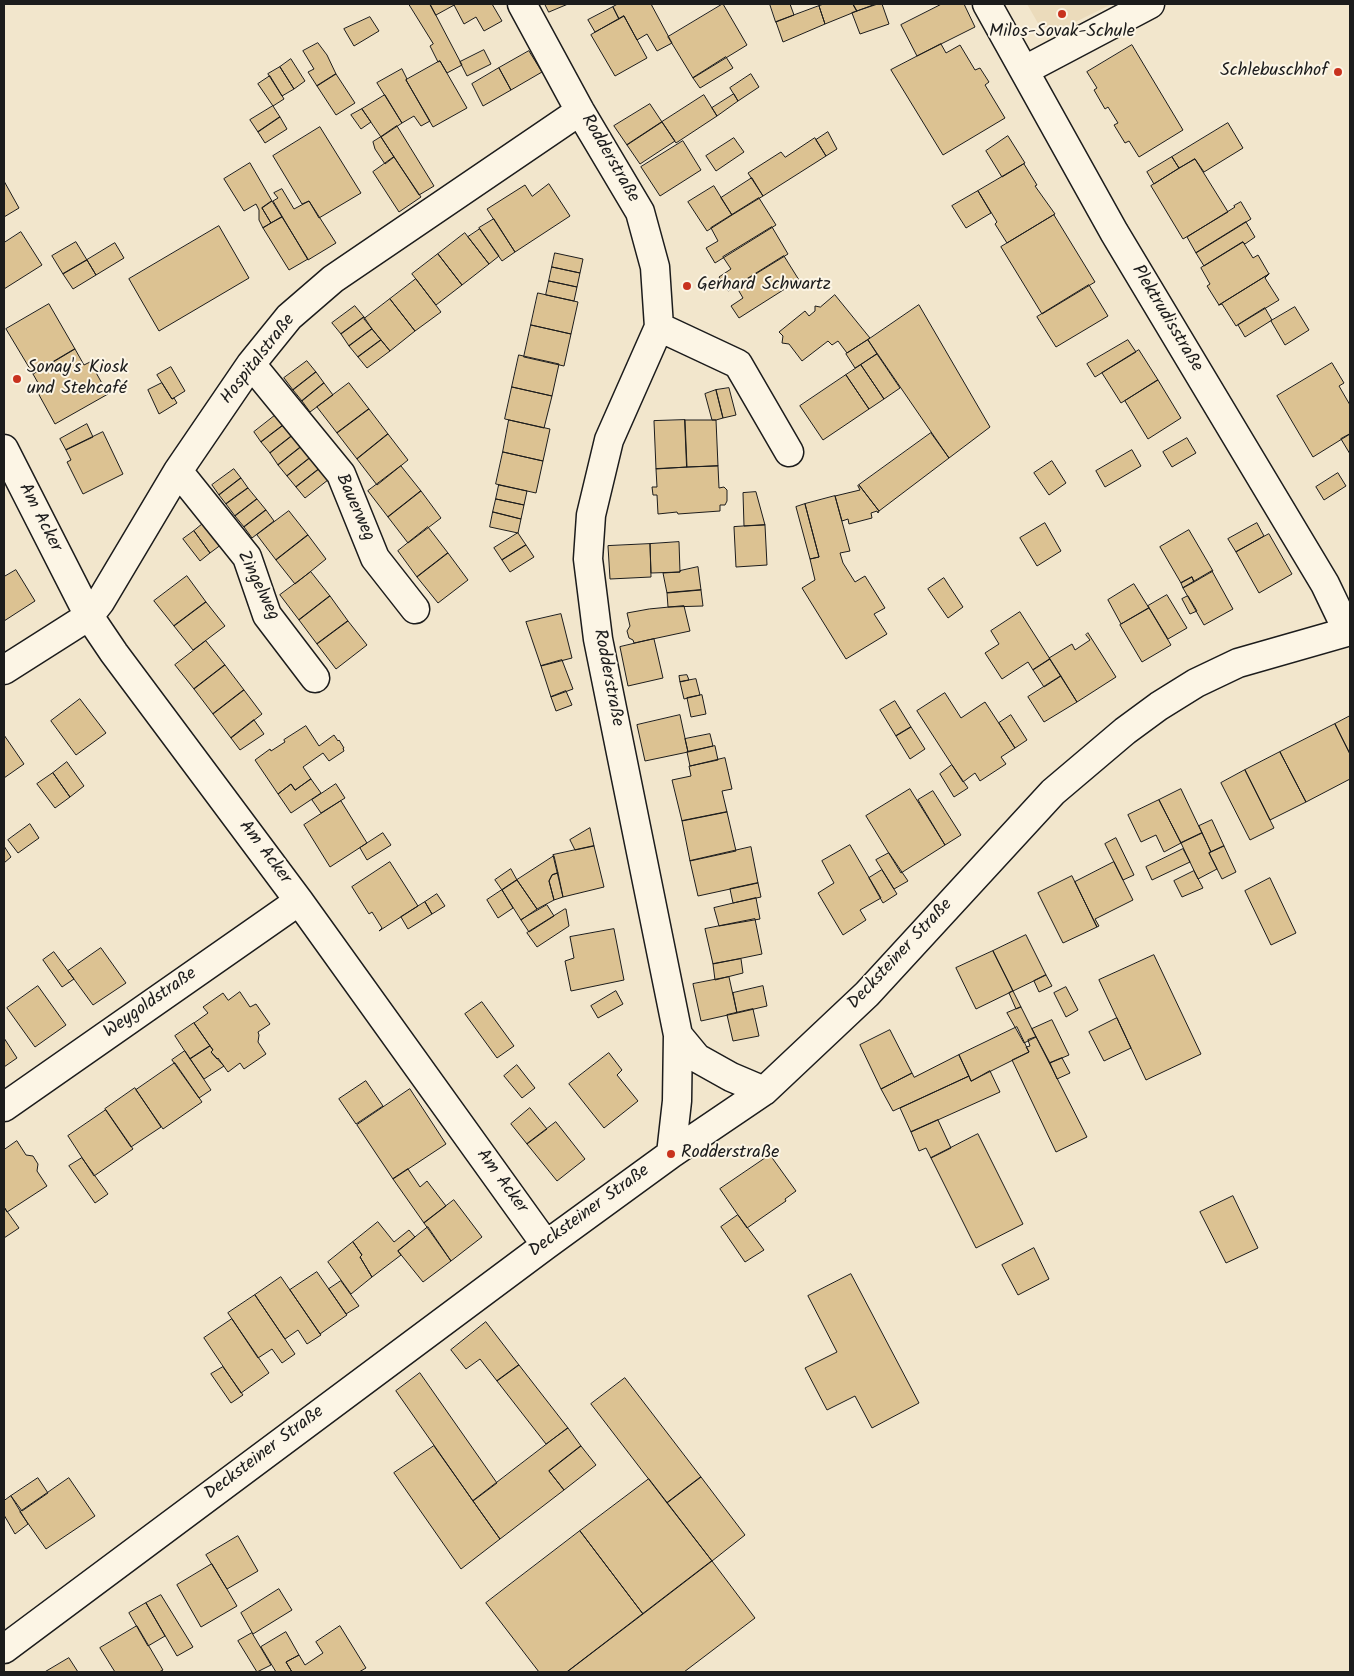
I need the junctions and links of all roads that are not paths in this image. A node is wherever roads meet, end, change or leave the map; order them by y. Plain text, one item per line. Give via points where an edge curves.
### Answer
1 (522, 4) edge
2 (986, 4) edge
3 (1150, 4) edge
4 (1025, 70) junction
5 (580, 110) junction
6 (659, 327) junction
7 (251, 364) junction
8 (4, 449) edge
9 (789, 452) dead end
10 (178, 471) junction
11 (415, 609) dead end
12 (89, 616) junction
13 (1349, 632) edge
14 (4, 670) edge
15 (315, 678) dead end
16 (299, 901) junction
17 (678, 1035) junction
18 (764, 1091) junction
19 (4, 1107) edge
20 (671, 1154) junction
21 (546, 1245) junction
22 (4, 1649) edge

1 - 5 street, Rodderstraße
2 - 4 street, Plektrudisstraße
3 - 4 street
4 - 13 street, Plektrudisstraße via 1114,232 1325,584
5 - 6 street, Rodderstraße via 640,212 655,267
5 - 7 street, Hospitalstraße via 333,279 289,317
6 - 9 street via 738,364
6 - 17 street, Rodderstraße via 609,440 591,515 588,559 598,639
7 - 10 street, Hospitalstraße
7 - 11 street, Bauerweg via 341,474 375,558
8 - 12 street, Am Acker
10 - 12 street, Hospitalstraße
10 - 15 street, Zingelweg via 247,557 267,615
12 - 14 street, Hospitalstraße
12 - 16 street, Am Acker
13 - 18 street, Decksteiner Straße via 1238,663 1196,683 1125,731 1053,792 867,994
16 - 19 street, Weygoldstraße
16 - 21 street, Am Acker
17 - 18 street, Rodderstraße via 697,1058
17 - 20 street, Rodderstraße via 677,1101
18 - 20 street, Decksteiner Straße
20 - 21 street, Decksteiner Straße
21 - 22 street, Decksteiner Straße

